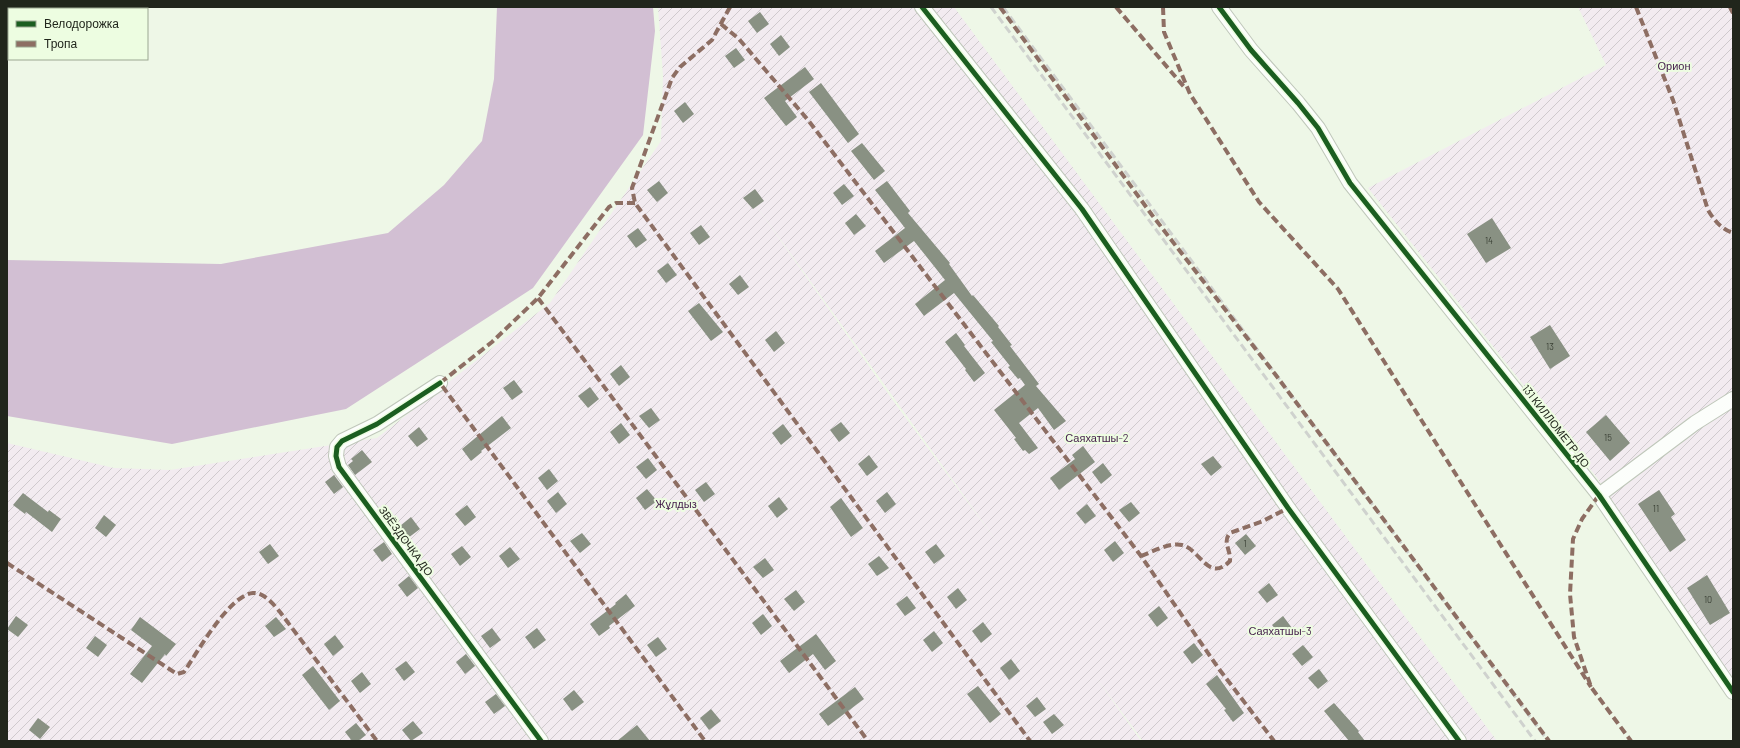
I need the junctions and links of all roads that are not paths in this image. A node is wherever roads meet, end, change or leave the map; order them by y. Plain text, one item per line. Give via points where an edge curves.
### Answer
1 (922, 7) edge
2 (1219, 7) edge
3 (440, 383) dead end
4 (1733, 399) edge
5 (1599, 496) junction
6 (1733, 692) edge
7 (541, 741) edge
8 (1459, 741) edge

1 - 8 street via 1082,209 1288,508
2 - 5 street, 131 КИЛЛОМЕТР ДО via 1251,50 1318,128 1350,183
3 - 7 street, ЗВЁЗДОЧКА ДО via 377,424 342,441 337,448 336,456 339,467
4 - 5 street via 1695,423
5 - 6 street, 131 КИЛЛОМЕТР ДО

